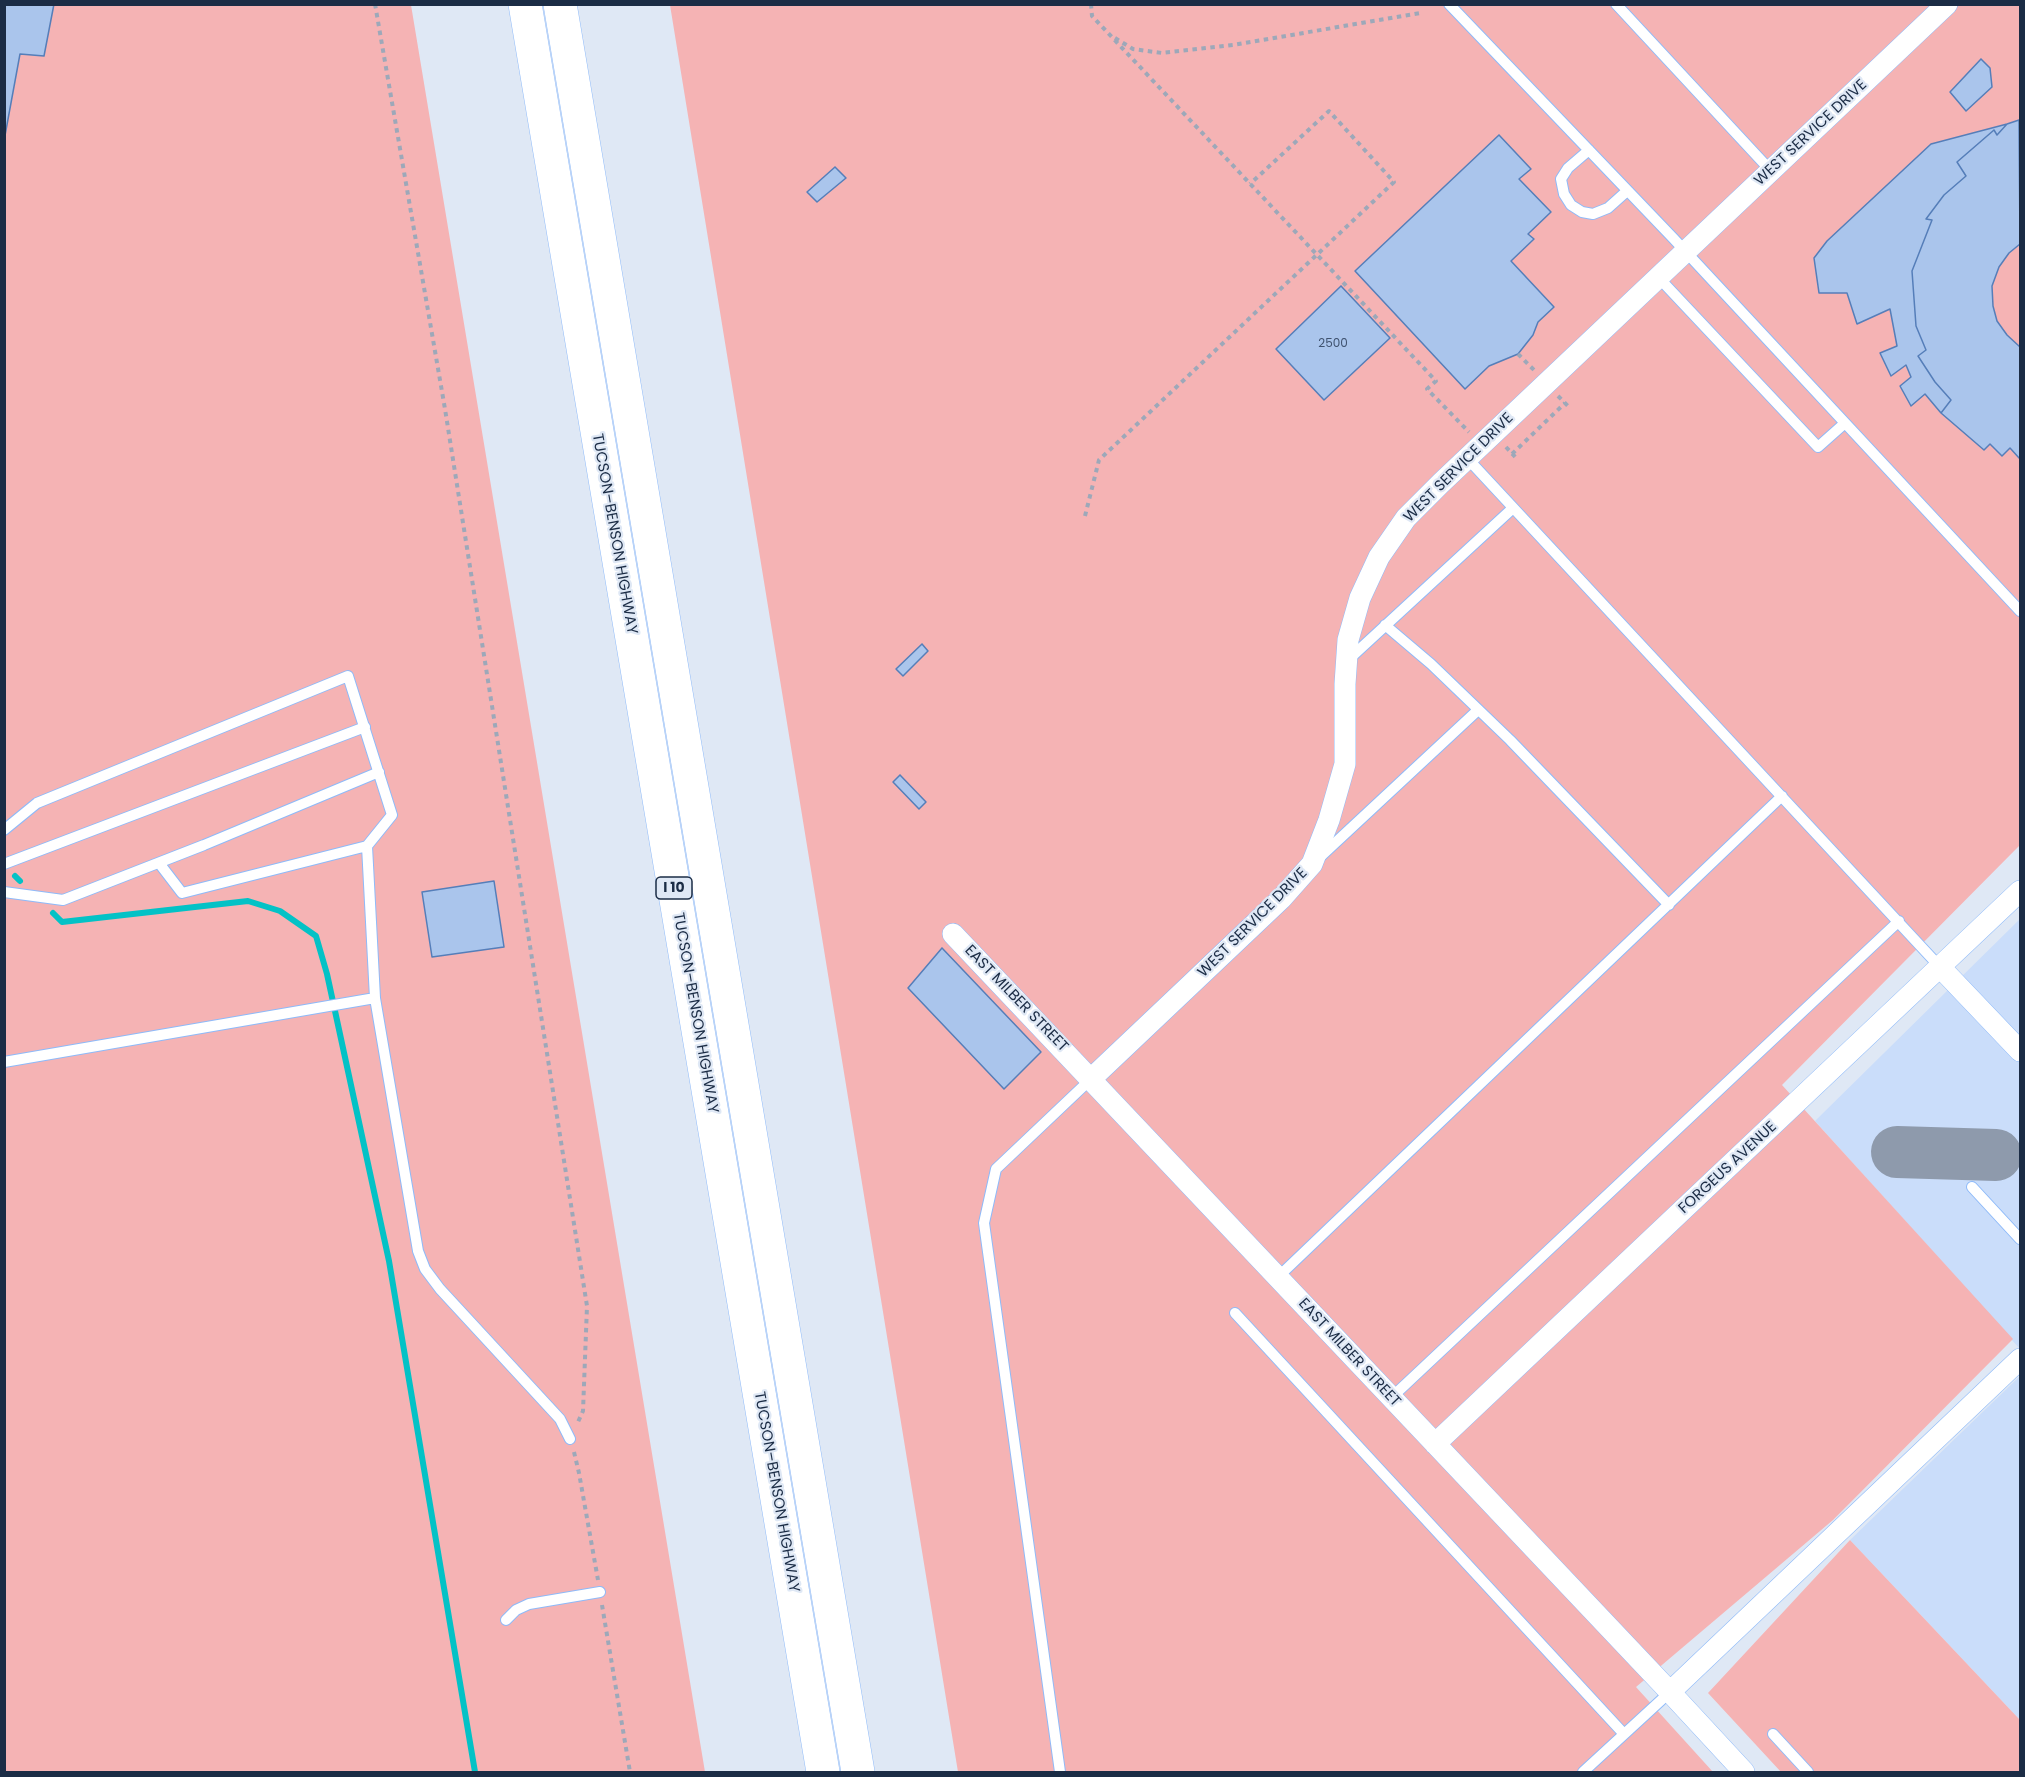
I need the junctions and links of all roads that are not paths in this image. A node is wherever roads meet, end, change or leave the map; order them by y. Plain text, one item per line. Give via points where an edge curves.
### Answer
1 (525, 4) edge
2 (560, 4) edge
3 (1449, 4) edge
4 (1616, 4) edge
5 (1947, 4) edge
6 (1589, 150) junction
7 (1771, 171) junction
8 (1627, 191) junction
9 (1686, 253) junction
10 (1659, 278) junction
11 (1845, 423) junction
12 (1467, 458) junction
13 (1513, 508) junction
14 (2020, 611) edge
15 (1385, 625) junction
16 (1347, 661) junction
17 (1478, 710) junction
18 (364, 727) junction
19 (379, 772) junction
20 (1782, 796) junction
21 (4, 830) edge
22 (367, 846) junction
23 (159, 863) junction
24 (4, 864) edge
25 (1312, 864) junction
26 (2020, 891) edge
27 (4, 892) edge
28 (1669, 905) junction
29 (1899, 921) junction
30 (953, 934) dead end
31 (1940, 967) junction
32 (375, 998) junction
33 (2020, 1051) edge
34 (4, 1062) edge
35 (1092, 1078) junction
36 (1972, 1187) dead end
37 (2020, 1239) edge
38 (1278, 1277) junction
39 (1235, 1313) dead end
40 (2020, 1359) edge
41 (1391, 1398) junction
42 (570, 1439) road end
43 (1435, 1444) junction
44 (600, 1592) road end
45 (506, 1620) dead end
46 (1670, 1692) junction
47 (1624, 1734) junction
48 (1773, 1734) dead end
49 (823, 1773) edge
50 (858, 1773) edge
51 (1060, 1773) edge
52 (1583, 1773) edge
53 (1744, 1773) edge
54 (1808, 1773) edge

1 - 49 highway, TUCSON–BENSON HIGHWAY / I 10
2 - 50 highway, I 10
3 - 6 lane
4 - 7 lane
5 - 7 street, WEST SERVICE DRIVE
6 - 8 lane
6 - 8 lane via 1561,179 1571,205 1593,214 1608,208
7 - 9 street, WEST SERVICE DRIVE
8 - 9 lane
9 - 10 street, WEST SERVICE DRIVE
9 - 11 lane
10 - 11 lane via 1818,447
10 - 12 street, WEST SERVICE DRIVE
11 - 14 lane
12 - 13 lane
12 - 16 street, WEST SERVICE DRIVE via 1406,518 1379,557 1360,598 1348,640
13 - 15 lane
13 - 20 lane
15 - 16 lane
15 - 17 lane
16 - 25 street, WEST SERVICE DRIVE via 1345,764
17 - 25 lane
17 - 28 lane
18 - 19 lane
18 - 21 lane via 348,676 37,803
18 - 24 lane
19 - 22 lane via 392,815
19 - 23 lane
20 - 28 lane
20 - 29 lane
22 - 23 lane via 182,893
22 - 32 lane
23 - 27 lane via 63,900
25 - 35 street, WEST SERVICE DRIVE via 1281,899
26 - 31 street, FORGEUS AVENUE
28 - 38 lane
29 - 31 lane
29 - 41 lane
30 - 35 street, EAST MILBER STREET
31 - 33 street
31 - 43 street, FORGEUS AVENUE
32 - 34 lane
32 - 42 lane via 418,1251 425,1269 560,1419
35 - 38 street, EAST MILBER STREET
35 - 51 lane via 996,1169 984,1223
36 - 37 lane
38 - 41 street, EAST MILBER STREET
39 - 47 lane
40 - 46 street
41 - 43 street, EAST MILBER STREET
43 - 46 street, EAST MILBER STREET
44 - 45 lane via 529,1604
46 - 47 lane
46 - 53 street, EAST MILBER STREET
47 - 52 lane
48 - 54 lane

